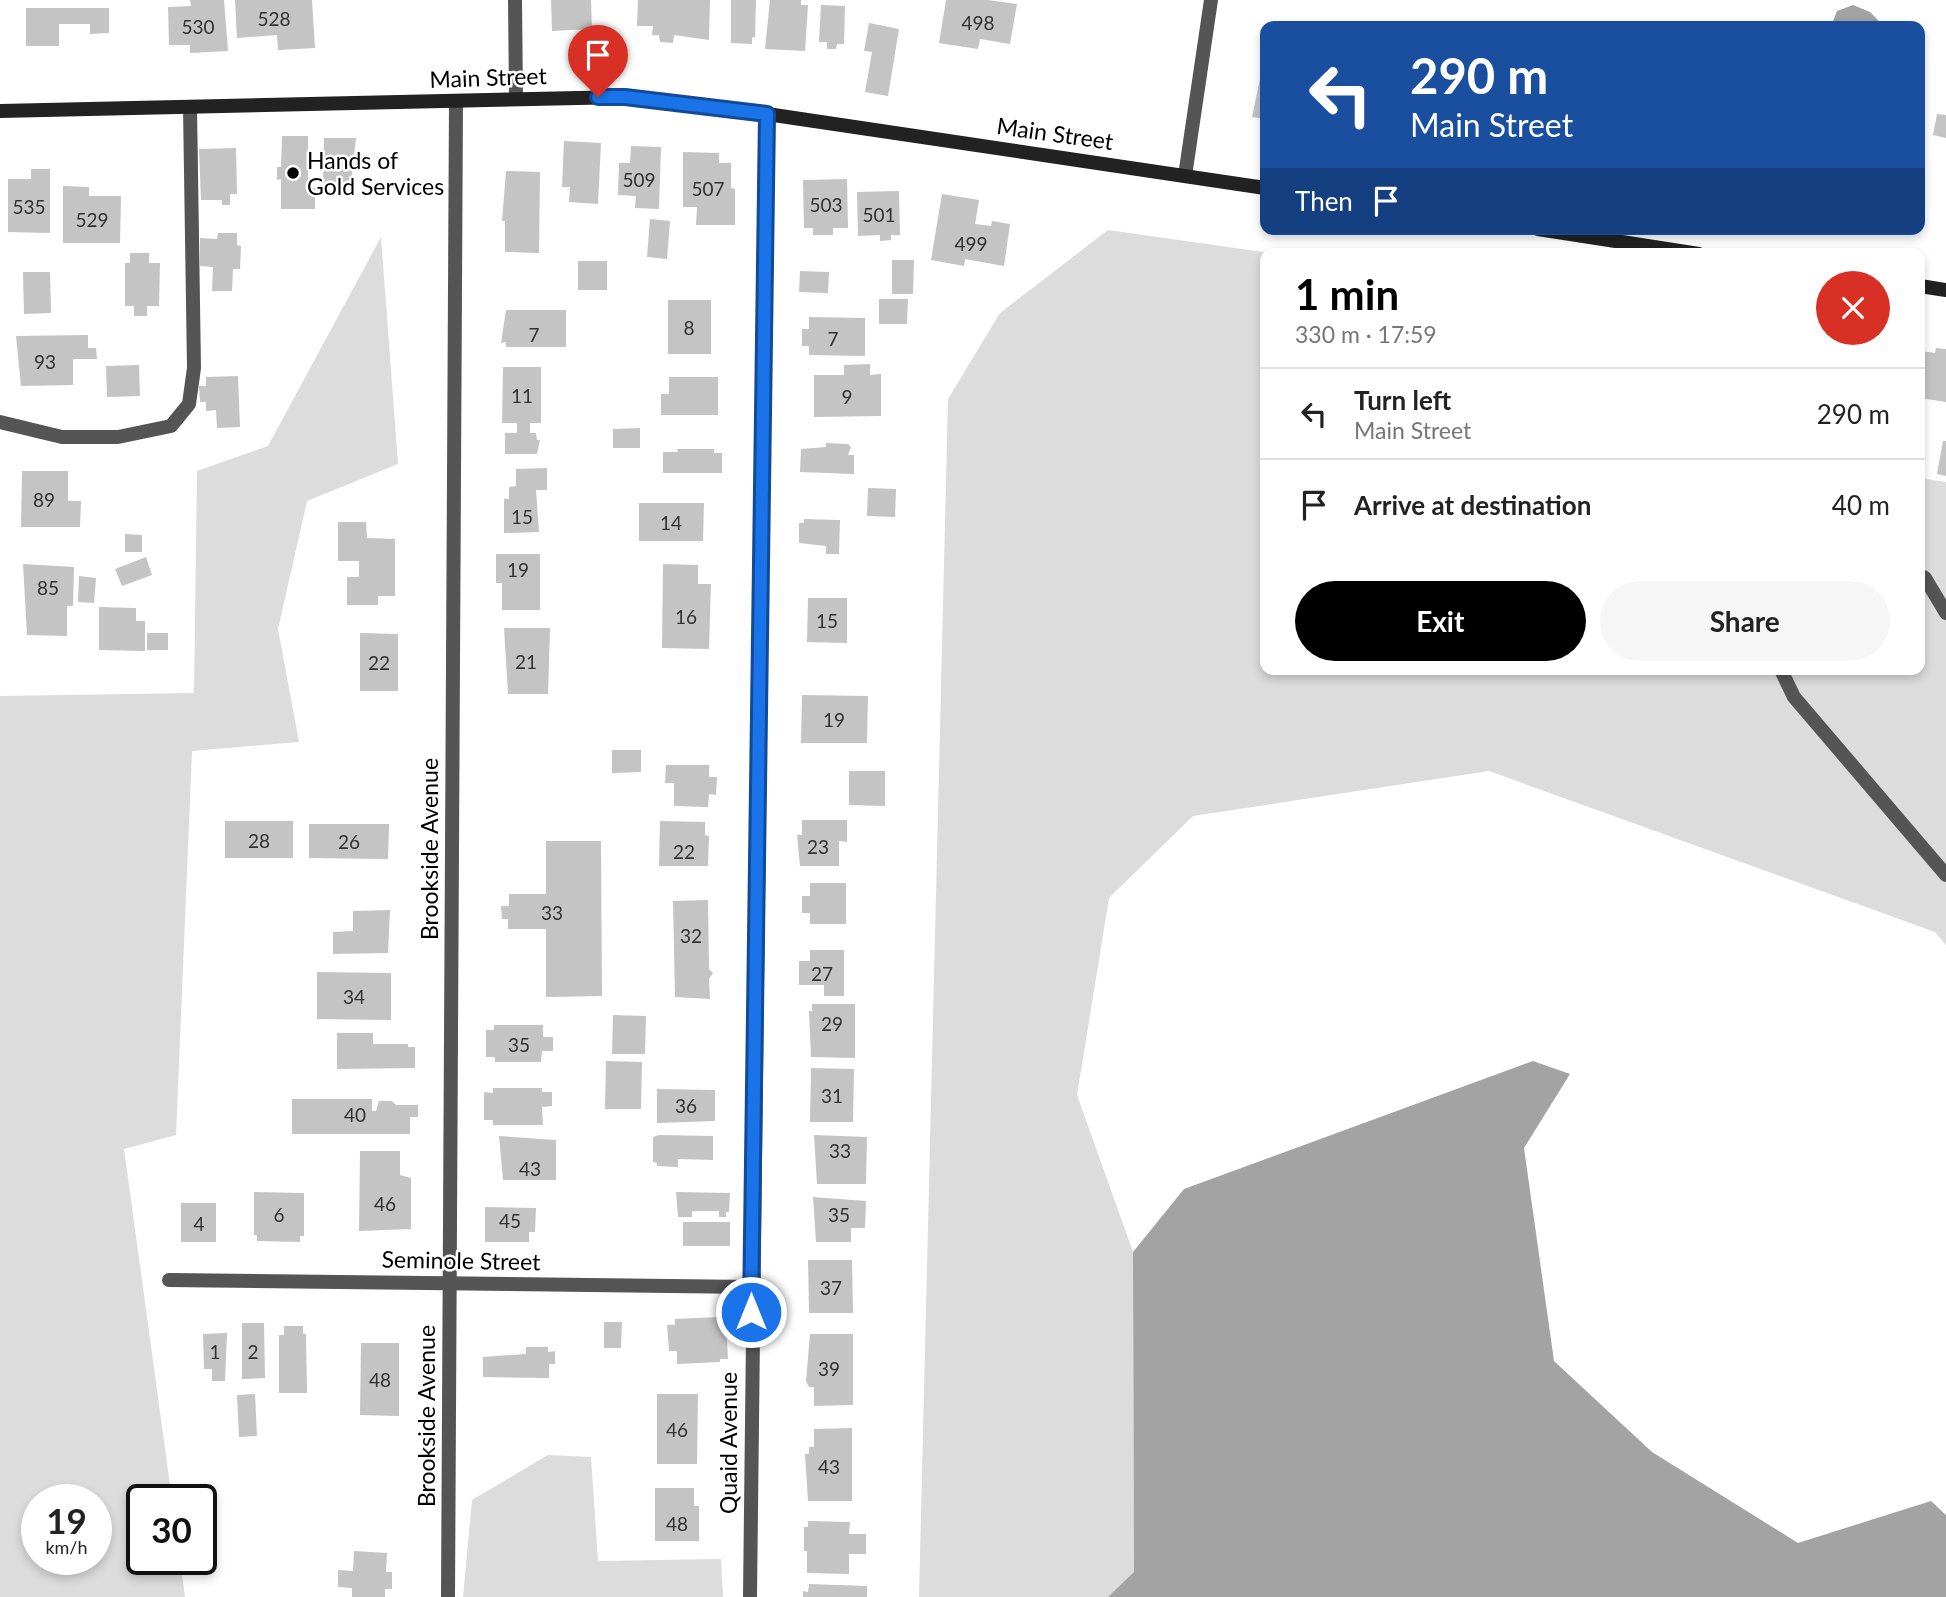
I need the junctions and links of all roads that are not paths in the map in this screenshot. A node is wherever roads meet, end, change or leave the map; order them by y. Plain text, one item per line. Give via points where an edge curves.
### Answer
1 (515, 0) edge
2 (1211, 0) edge
3 (516, 98) junction
4 (456, 101) junction
5 (190, 107) junction
6 (0, 111) edge
7 (767, 114) junction
8 (1185, 176) junction
9 (1260, 187) edge
10 (1577, 235) edge
11 (1660, 248) edge
12 (1925, 287) edge
13 (1946, 290) edge
14 (0, 422) edge
15 (1925, 578) edge
16 (1946, 613) edge
17 (1783, 675) edge
18 (1946, 875) edge
19 (169, 1280) dead end
20 (449, 1283) junction
21 (751, 1287) junction
22 (448, 1597) edge
23 (750, 1597) edge

1 - 3 street
2 - 8 street
3 - 4 main road, Main Street
3 - 7 main road, Main Street via 625,97
4 - 5 main road, Main Street
4 - 20 street, Brookside Avenue
5 - 6 main road, Main Street
5 - 14 street via 194,368 189,404 171,426 118,437 62,437
7 - 8 main road, Main Street
7 - 21 street, Quaid Avenue
8 - 9 main road, Main Street
10 - 11 main road
12 - 13 main road
15 - 16 street
17 - 18 street via 1794,697
19 - 20 street, Seminole Street
20 - 21 street, Seminole Street
20 - 22 street, Brookside Avenue
21 - 23 street, Quaid Avenue

